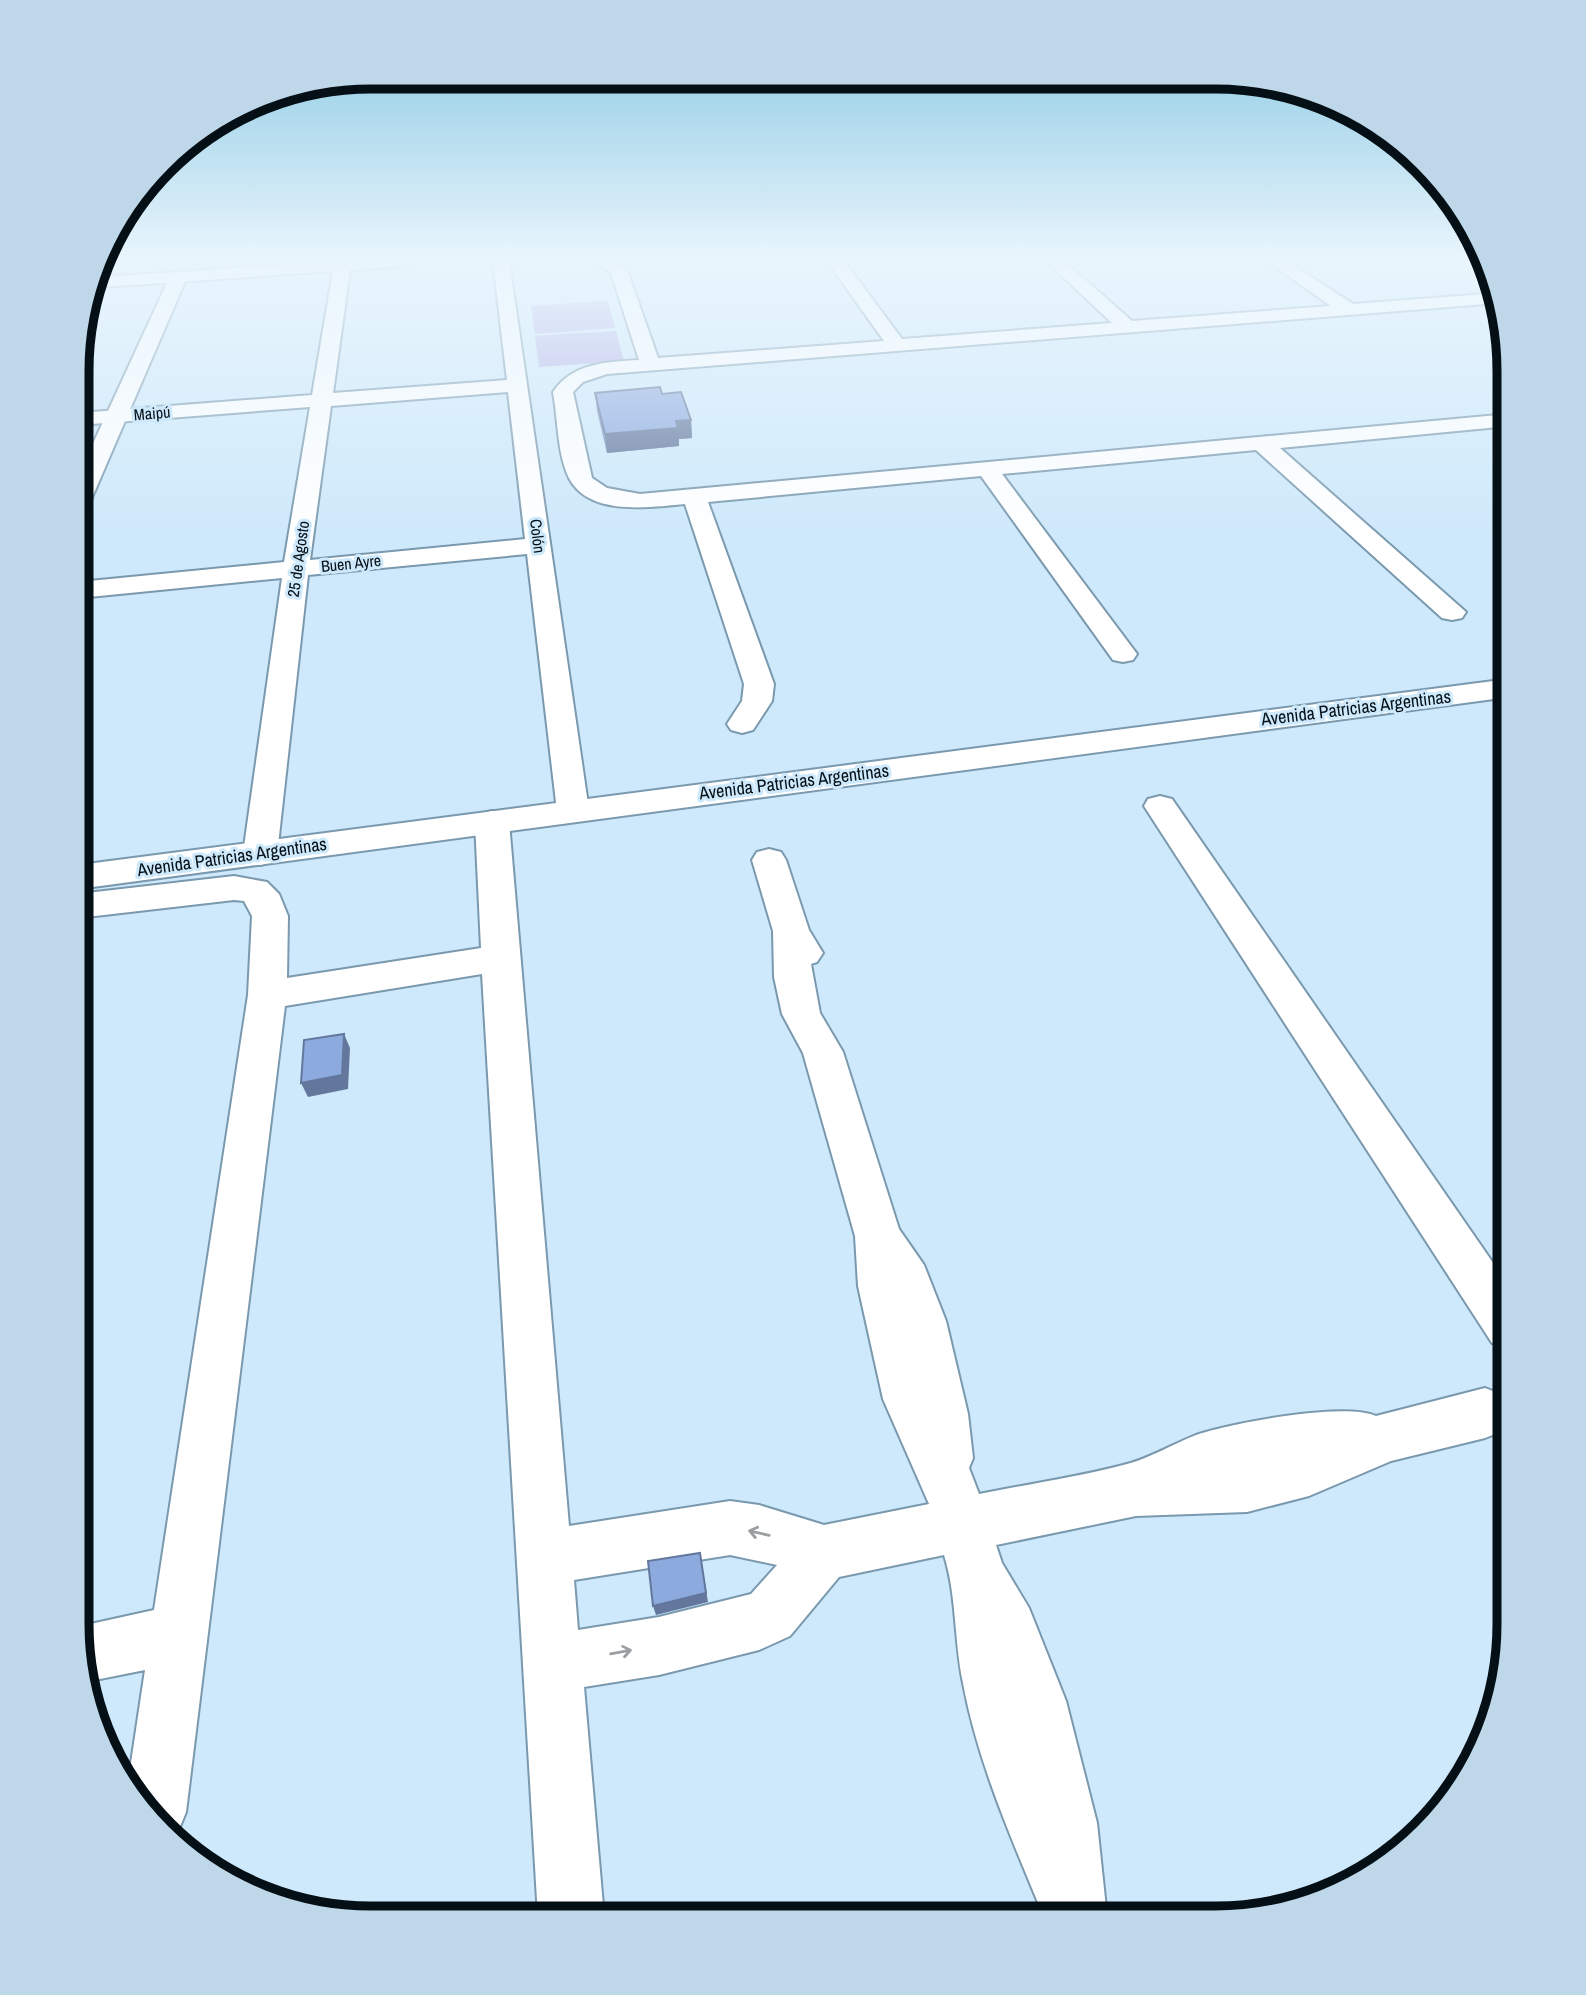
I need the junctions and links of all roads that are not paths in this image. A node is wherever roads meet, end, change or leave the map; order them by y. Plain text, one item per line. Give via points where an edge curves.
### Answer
1 (144, 354) edge
2 (329, 354) edge
3 (515, 354) edge
4 (647, 354) edge
5 (779, 354) edge
6 (650, 364) junction
7 (519, 384) junction
8 (322, 400) junction
9 (118, 416) junction
10 (89, 418) edge
11 (1497, 421) edge
12 (1261, 443) junction
13 (987, 469) junction
14 (89, 478) edge
15 (695, 496) junction
16 (539, 545) junction
17 (296, 569) junction
18 (89, 589) edge
19 (1452, 612) dead end
20 (1123, 654) dead end
21 (1497, 690) edge
22 (742, 724) dead end
23 (1160, 806) dead end
24 (573, 811) junction
25 (492, 822) junction
26 (260, 854) junction
27 (769, 860) dead end
28 (89, 876) edge
29 (89, 905) edge
30 (500, 958) junction
31 (267, 995) junction
32 (1497, 1311) edge
33 (1497, 1409) edge
34 (963, 1528) junction
35 (824, 1553) junction
36 (544, 1560) junction
37 (178, 1634) junction
38 (91, 1652) edge
39 (554, 1663) junction
40 (156, 1806) edge
41 (570, 1906) edge
42 (1072, 1906) edge

1 - 9 street
2 - 8 street, 25 de Agosto
3 - 7 street, Colón
4 - 6 street
5 - 6 street
6 - 15 street via 592,371 568,384 563,392 582,480 614,498
7 - 8 street, Maipú
7 - 16 street, Colón
8 - 9 street, Maipú
8 - 17 street, 25 de Agosto
9 - 10 street, Maipú
9 - 14 street
11 - 12 street
12 - 13 street
12 - 19 street
13 - 15 street
13 - 20 street
15 - 22 street via 759,684 757,701
16 - 17 street, Buen Ayre
16 - 24 street, Colón
17 - 18 street, Buen Ayre
17 - 26 street, 25 de Agosto
21 - 24 street, Avenida Patricias Argentinas
23 - 32 street
24 - 25 street, Avenida Patricias Argentinas
25 - 26 street, Avenida Patricias Argentinas
25 - 30 street
26 - 28 street, Avenida Patricias Argentinas
27 - 34 street via 791,931 793,977 801,1014 823,1052 878,1236 882,1286 908,1399
29 - 31 street via 234,888 256,891 267,903 270,916
30 - 31 street
30 - 36 street
31 - 37 street
33 - 34 street via 1389,1436 1309,1469 1247,1485 1136,1489
34 - 35 street
34 - 42 street via 992,1683 1018,1772
35 -> 36 street via 759,1532 730,1528
39 -> 35 street via 659,1646 759,1621 770,1616
36 - 39 street
37 - 38 street
37 - 40 street
39 - 41 street

